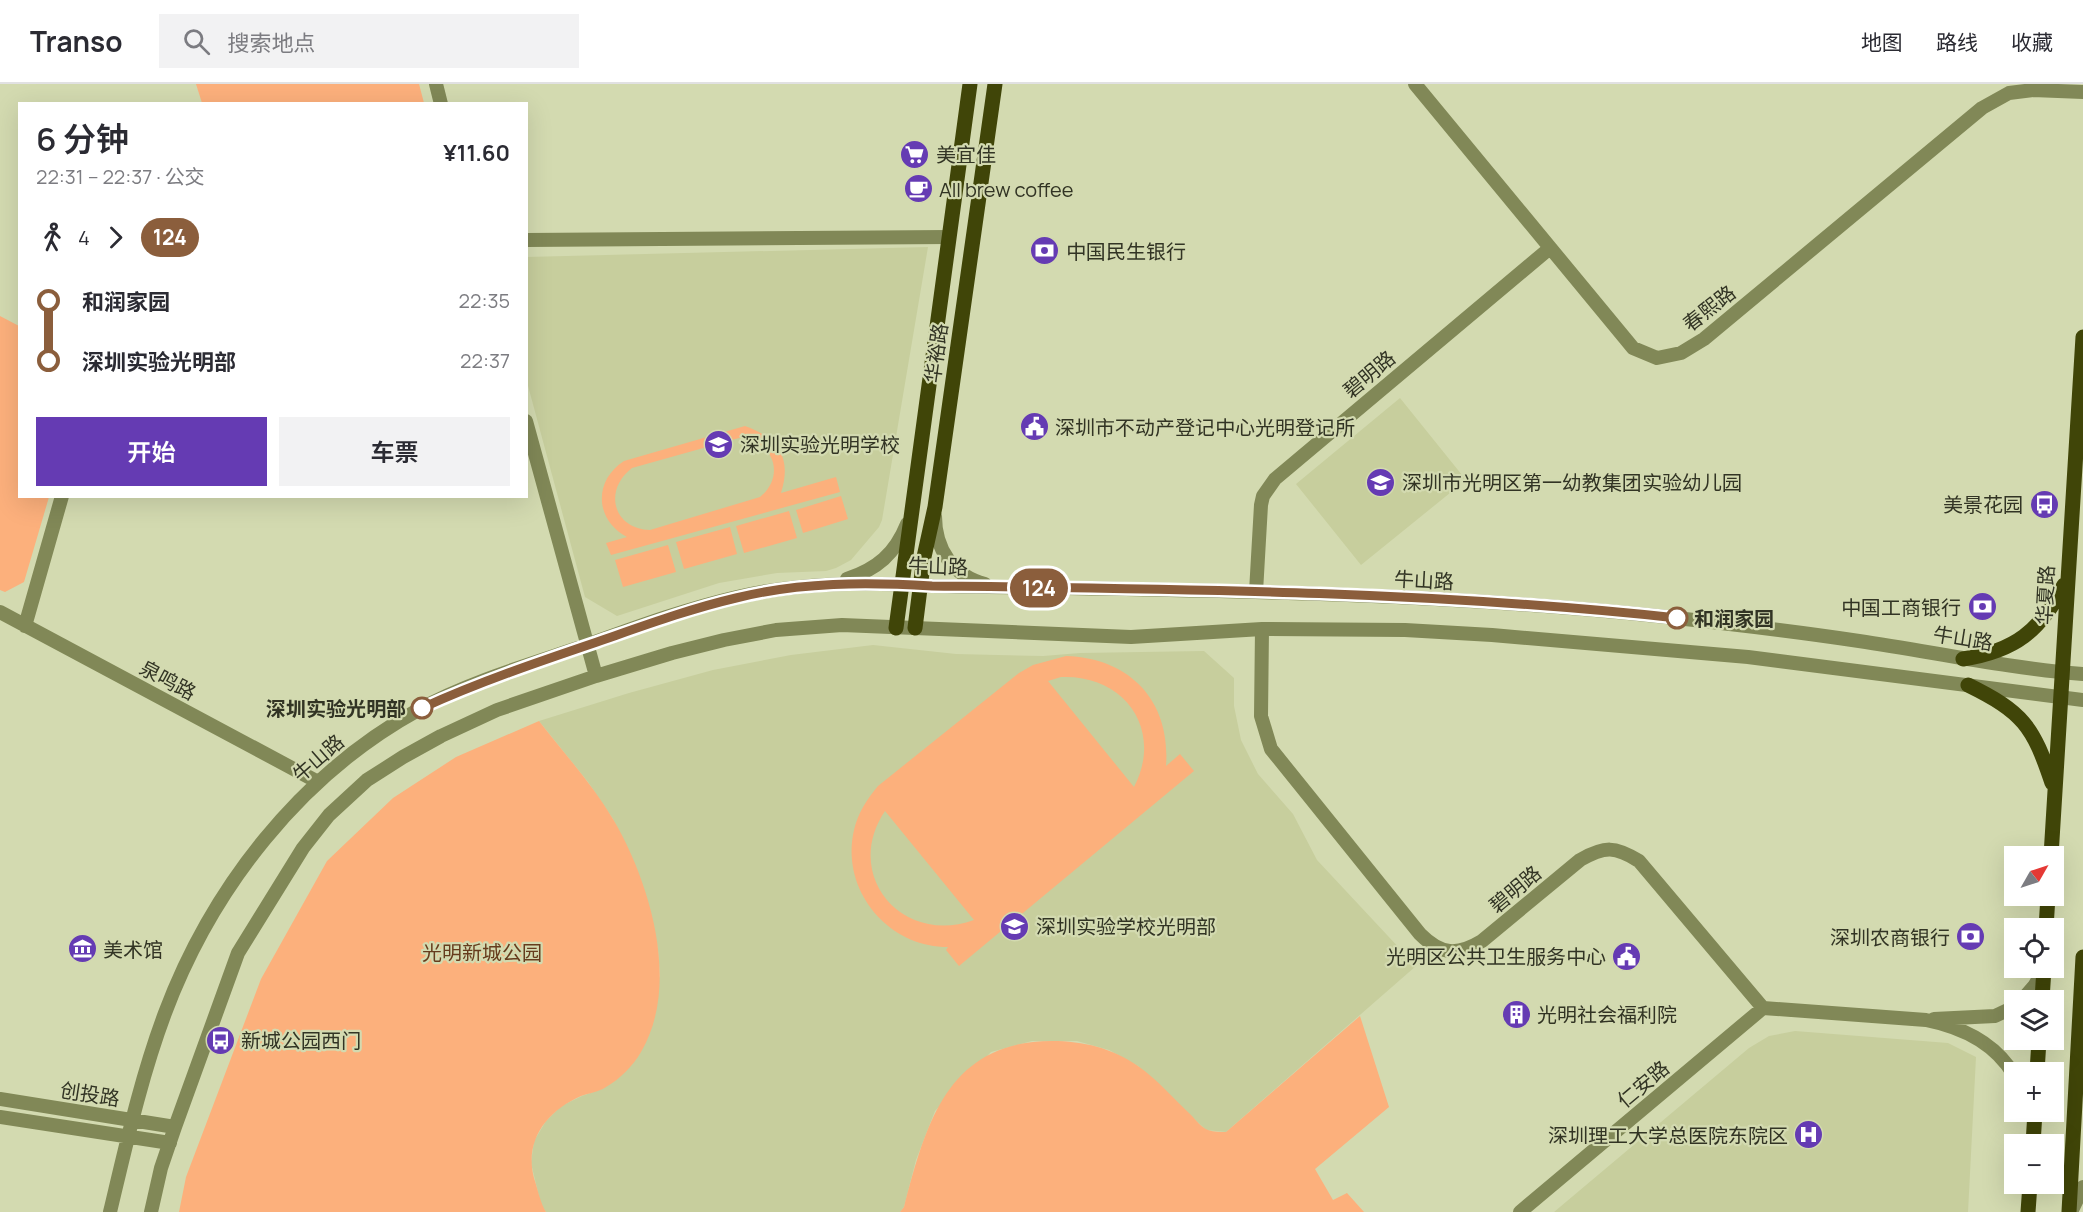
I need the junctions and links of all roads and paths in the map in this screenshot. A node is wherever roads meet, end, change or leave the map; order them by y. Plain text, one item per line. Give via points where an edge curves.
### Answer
1 (436, 84) edge
2 (970, 84) edge
3 (995, 84) edge
4 (1415, 84) edge
5 (2083, 92) edge
6 (440, 102) edge
7 (950, 237) junction
8 (528, 240) edge
9 (1550, 248) junction
10 (2083, 337) edge
11 (528, 428) edge
12 (61, 498) edge
13 (913, 505) junction
14 (935, 507) junction
15 (2066, 579) junction
16 (902, 584) junction
17 (824, 585) junction
18 (920, 585) junction
19 (999, 587) junction
20 (1256, 592) junction
21 (0, 612) edge
22 (25, 626) junction
23 (896, 628) junction
24 (915, 628) junction
25 (1262, 629) junction
26 (587, 645) junction
27 (1963, 659) junction
28 (2062, 672) junction
29 (2083, 674) edge
30 (596, 676) junction
31 (1968, 686) junction
32 (2061, 698) junction
33 (2083, 700) edge
34 (318, 782) junction
35 (2055, 792) junction
36 (2052, 846) edge
37 (2083, 957) edge
38 (1763, 1008) junction
39 (2004, 1012) edge
40 (1926, 1020) junction
41 (2006, 1062) edge
42 (2075, 1095) junction
43 (0, 1099) edge
44 (2083, 1112) edge
45 (0, 1117) edge
46 (132, 1120) junction
47 (175, 1127) junction
48 (128, 1136) junction
49 (170, 1143) junction
50 (2083, 1187) edge
51 (2029, 1194) edge
52 (110, 1212) edge
53 (151, 1212) edge
54 (1520, 1212) edge
55 (2028, 1212) edge
56 (2070, 1212) edge

1 - 6 street
2 - 7 main road, 华裕路
3 - 14 main road, 华裕路
4 - 9 street, 春熙路
5 - 9 street, 春熙路 via 2009,93 1982,108 1704,339 1681,353 1657,358 1633,348
7 - 8 street
7 - 13 main road, 华裕路
9 - 20 street, 碧明路 via 1275,479 1261,505
10 - 15 main road, 华夏路
11 - 26 street
12 - 22 street
13 - 16 main road, 华裕路
13 - 17 street via 900,540 886,559 861,575
14 - 18 main road, 华裕路
14 - 19 street via 937,537 949,562 969,578
15 - 27 main road via 2049,609 2024,637 1998,652
15 - 28 main road, 华夏路
16 - 17 street, 牛山路
16 - 18 street, 牛山路
16 - 23 main road, 华裕路
17 - 26 street, 牛山路 via 738,597
18 - 19 street, 牛山路
18 - 24 main road, 华裕路
19 - 20 street, 牛山路
20 - 27 street, 牛山路 via 1543,606 1656,616 1860,641
21 - 22 street, 泉鸣路
22 - 34 street, 泉鸣路
23 - 24 street
23 - 30 street via 842,625 776,630 724,640
24 - 25 street via 1131,637
25 - 31 street via 1492,635 1748,657
25 - 38 street, 碧明路 via 1261,716 1271,749 1431,945 1443,950 1468,949 1580,860 1594,852 1615,849 1644,866
26 - 30 street
26 - 34 street, 牛山路 via 420,709 338,762
27 - 28 street, 牛山路
28 - 29 street, 牛山路
28 - 32 main road, 华夏路
30 - 47 street via 497,710 441,736 367,780 329,815 303,848 238,953
31 - 32 street
31 - 35 main road via 1999,700 2026,725 2044,759
32 - 33 street
32 - 35 main road, 华夏路
34 - 46 street, 牛山路 via 257,848 196,943 165,1013
35 - 36 main road, 华夏路
37 - 42 main road
38 - 40 street
38 - 54 street, 仁安路
39 - 40 street via 1995,1016
40 - 41 street via 1974,1036
42 - 44 street
42 - 56 main road
43 - 46 street, 创投路
45 - 48 street, 创投路
46 - 47 street, 创投路
46 - 48 street, 牛山路
47 - 49 street
48 - 49 street, 创投路
48 - 52 street, 牛山路
49 - 53 street
50 - 56 street
51 - 55 main road

